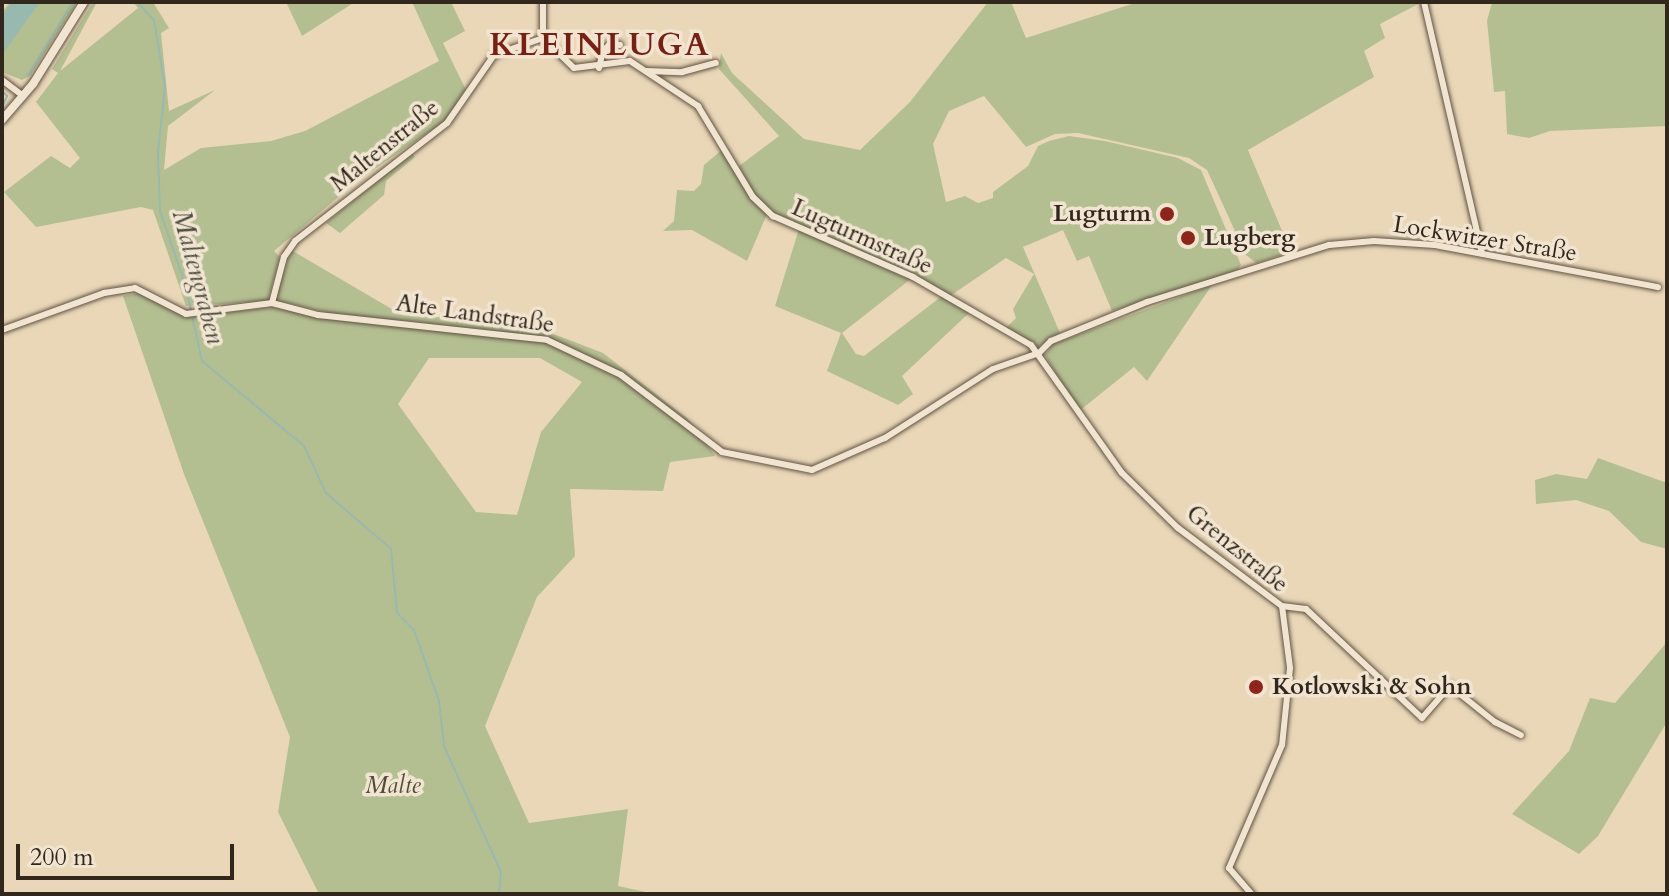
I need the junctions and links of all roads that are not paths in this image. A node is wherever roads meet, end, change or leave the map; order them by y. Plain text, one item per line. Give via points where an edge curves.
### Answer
1 (84, 2) edge
2 (543, 2) edge
3 (1424, 2) edge
4 (543, 38) junction
5 (620, 45) dead end
6 (716, 63) dead end
7 (599, 68) junction
8 (646, 71) junction
9 (2, 80) edge
10 (23, 96) junction
11 (2, 120) edge
12 (1482, 253) junction
13 (1658, 287) dead end
14 (272, 303) junction
15 (2, 330) edge
16 (1039, 353) junction
17 (1282, 606) junction
18 (1521, 735) dead end
19 (1252, 894) edge

1 - 10 main road
2 - 4 street
3 - 12 street
4 - 7 street via 574,68
4 - 14 street, Maltenstraße via 494,55 447,123 295,241 284,257
5 - 7 street via 610,44 603,51
6 - 8 street via 675,73
7 - 8 street, Lugturmstraße via 630,61
8 - 16 street, Lugturmstraße via 704,110 753,197 773,216 913,277
9 - 10 street
10 - 11 main road
12 - 13 street, Lockwitzer Straße
12 - 16 street, Lockwitzer Straße via 1374,241 1329,245 1147,302 1051,341
14 - 15 street, Alte Landstraße via 193,313 171,309 145,289 120,288
14 - 16 street, Alte Landstraße via 318,315 565,345 621,375 722,452 800,470 812,470 885,438 993,369
16 - 17 street, Grenzstraße via 1069,404 1122,473 1178,528
17 - 18 street via 1306,609 1422,718 1450,686 1495,722
17 - 19 street, Grenzstraße via 1290,668 1282,745 1229,868

